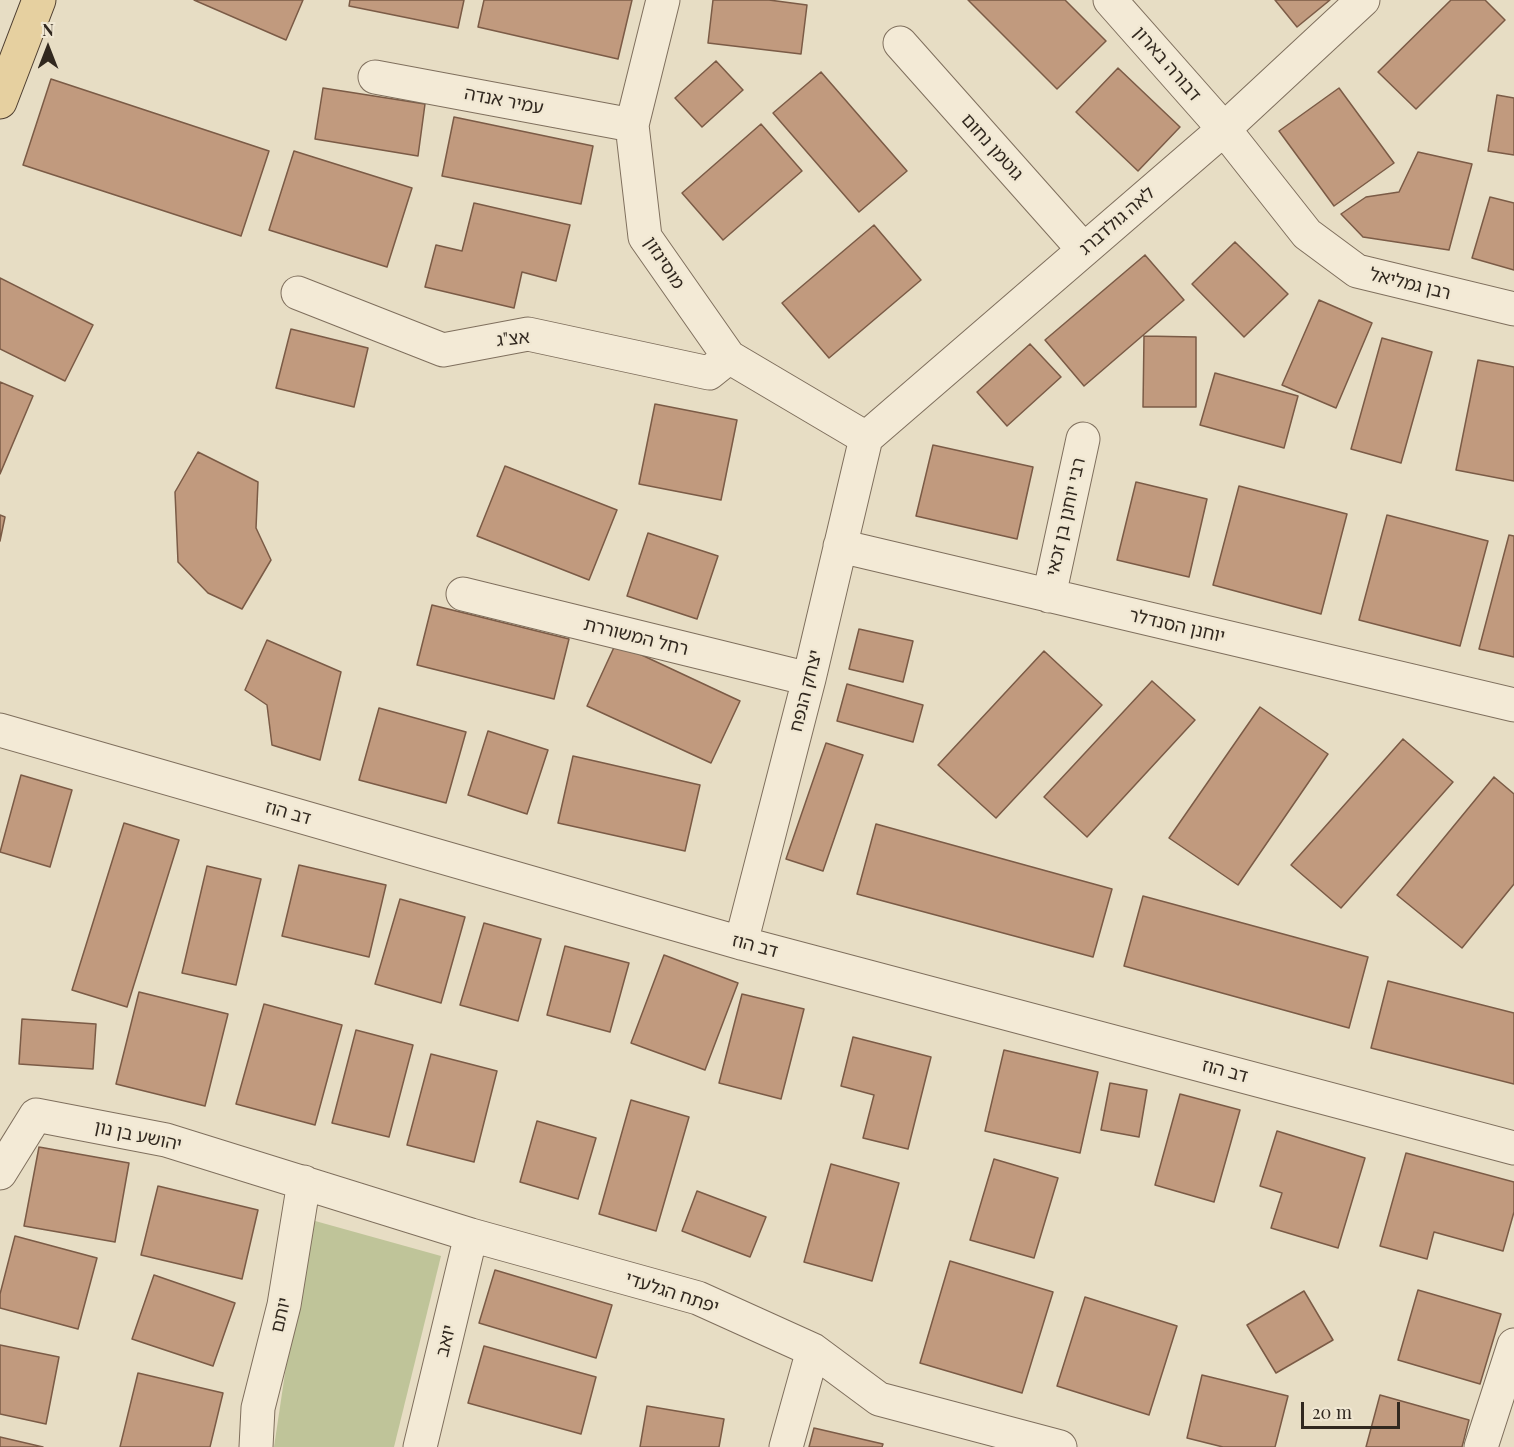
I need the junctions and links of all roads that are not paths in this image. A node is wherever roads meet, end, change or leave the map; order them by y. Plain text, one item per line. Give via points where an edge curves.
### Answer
1 (39, 0) edge
2 (663, 0) edge
3 (1110, 0) edge
4 (1363, 0) edge
5 (900, 43) dead end
6 (375, 77) dead end
7 (0, 102) edge
8 (632, 125) junction
9 (1224, 129) junction
10 (1084, 250) junction
11 (298, 293) dead end
12 (1514, 309) edge
13 (729, 357) junction
14 (866, 438) junction
15 (1083, 439) dead end
16 (840, 546) junction
17 (464, 594) dead end
18 (1049, 596) junction
19 (809, 679) junction
20 (1514, 705) edge
21 (0, 730) edge
22 (741, 943) junction
23 (1514, 1148) edge
24 (0, 1173) edge
25 (304, 1182) junction
26 (471, 1235) junction
27 (1514, 1345) edge
28 (813, 1350) junction
29 (256, 1447) edge
30 (420, 1447) edge
31 (786, 1447) edge
32 (1060, 1447) edge
33 (1481, 1447) edge

1 - 7 main road
2 - 8 street, מוסינזון
3 - 9 street, דבורה בארון
4 - 9 street, לאה גולדברג
5 - 10 street, גוטמן נחום
6 - 8 street, עמיר אנדה
8 - 13 street, מוסינזון via 645,237
9 - 10 street, לאה גולדברג
9 - 12 street, רבן גמליאל via 1307,234 1358,271
10 - 14 street, לאה גולדברג
11 - 13 street, אצ"ג via 443,350 528,334 709,373
13 - 14 street, מוסינזון
14 - 16 street, יצחק הנפח
15 - 18 street, רבי יוחנן בן זכאי
16 - 18 street, יוחנן הסנדלר
16 - 19 street, יצחק הנפח
17 - 19 street, רחל המשוררת
18 - 20 street, יוחנן הסנדלר
19 - 22 street, יצחק הנפח
21 - 22 street, דב הוז
22 - 23 street, דב הוז
24 - 25 street, יהושע בן נון via 36,1115 165,1140
25 - 26 street, יפתח הגלעדי
25 - 29 street, יותם via 284,1305 258,1408
26 - 28 street, יפתח הגלעדי via 698,1298
26 - 30 street, יואב
27 - 33 street
28 - 31 street
28 - 32 street, יפתח הגלעדי via 879,1399

